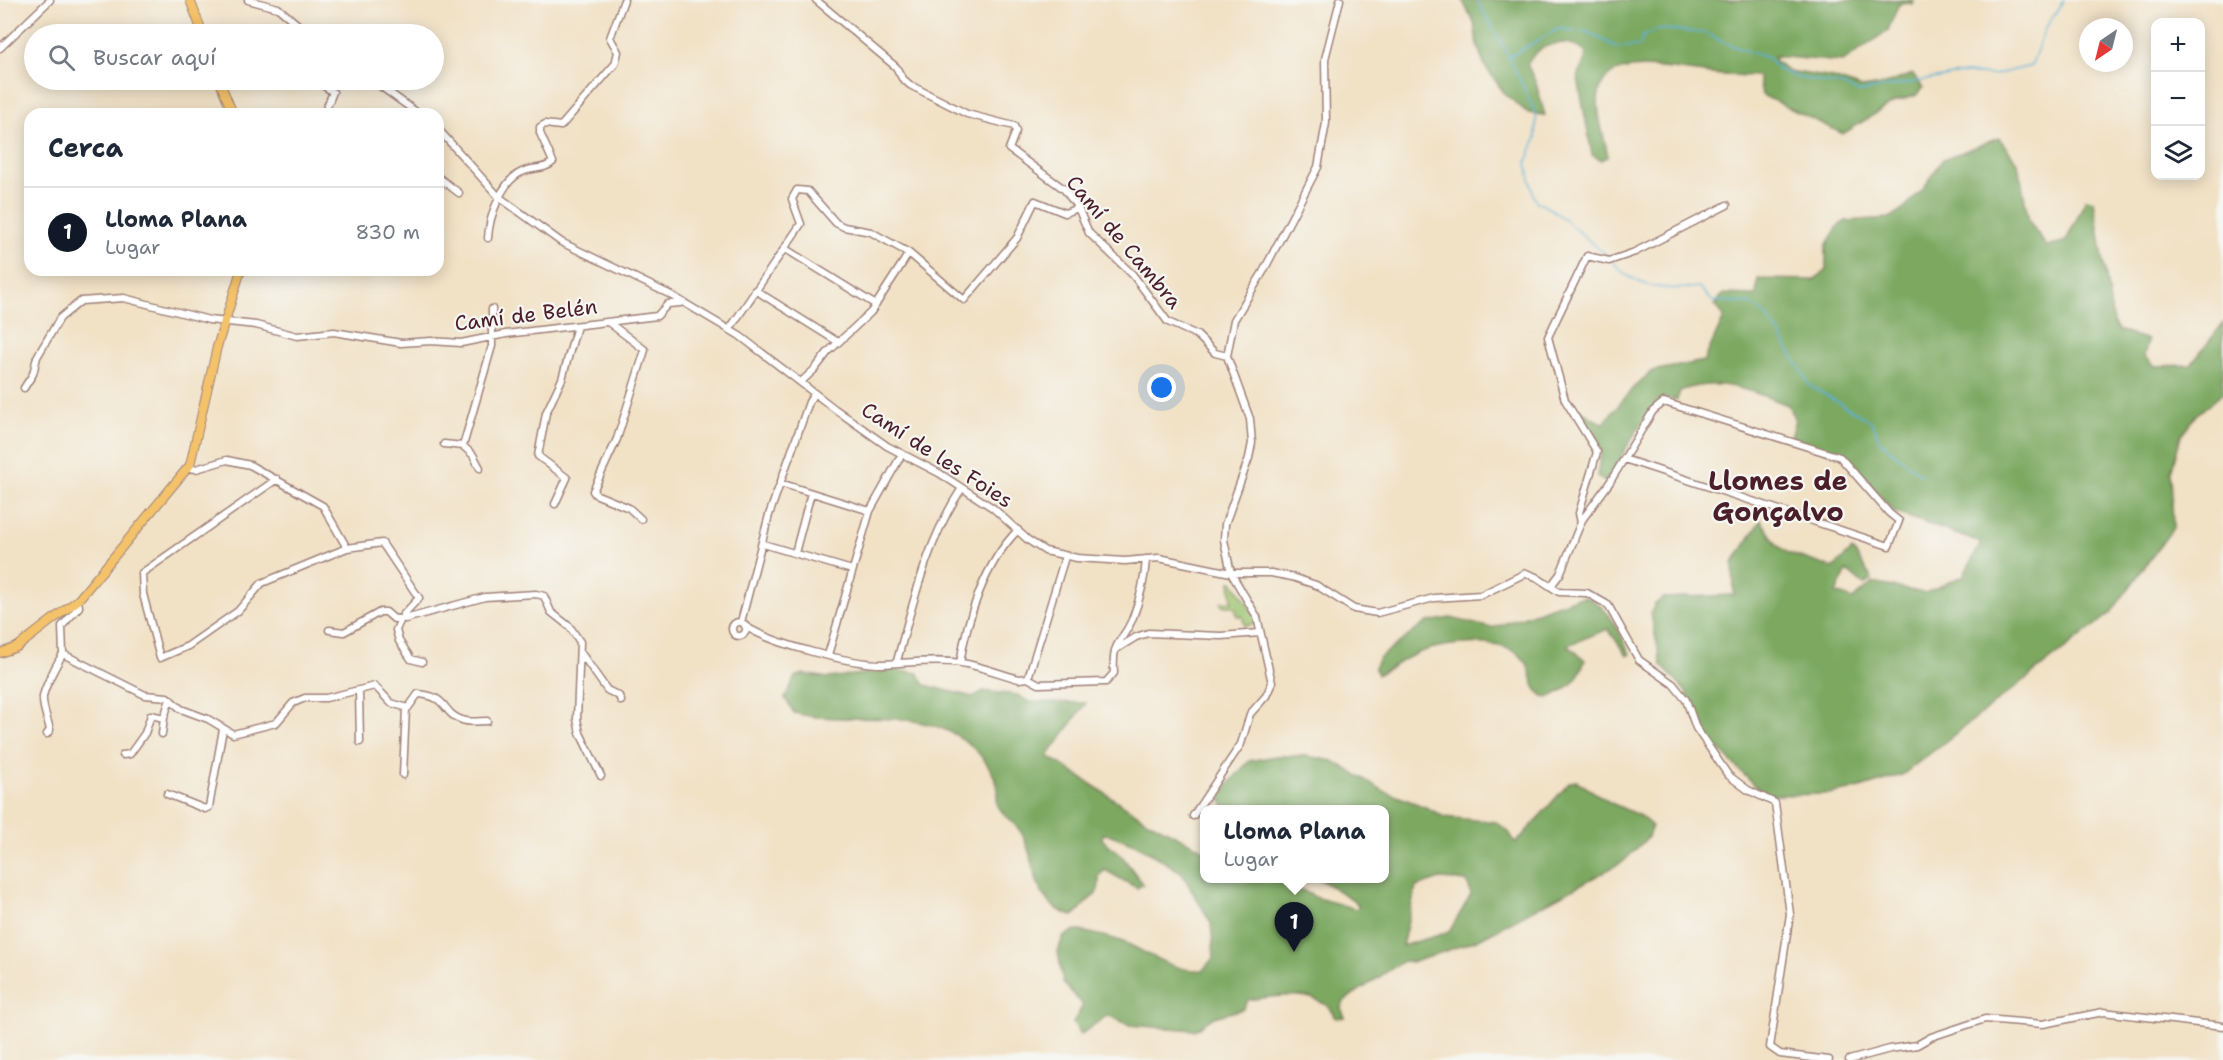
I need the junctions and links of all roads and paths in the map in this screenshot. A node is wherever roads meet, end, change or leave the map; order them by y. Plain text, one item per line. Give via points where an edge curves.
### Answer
1 (50, 0) edge
2 (190, 0) edge
3 (248, 0) edge
4 (624, 0) edge
5 (816, 0) edge
6 (1340, 0) edge
7 (25, 24) edge
8 (198, 24) edge
9 (297, 24) edge
10 (24, 25) edge
11 (0, 48) edge
12 (223, 90) edge
13 (330, 90) edge
14 (385, 90) edge
15 (230, 108) edge
16 (326, 108) edge
17 (408, 108) edge
18 (444, 136) edge
19 (444, 182) edge
20 (459, 193) dead end
21 (499, 197) junction
22 (1727, 205) dead end
23 (1078, 208) junction
24 (488, 238) dead end
25 (784, 248) junction
26 (909, 253) junction
27 (240, 276) edge
28 (755, 290) junction
29 (683, 302) junction
30 (876, 305) junction
31 (492, 309) dead end
32 (225, 322) junction
33 (608, 322) junction
34 (577, 326) junction
35 (729, 330) junction
36 (494, 336) junction
37 (838, 342) junction
38 (1227, 356) junction
39 (802, 381) junction
40 (24, 388) dead end
41 (814, 394) junction
42 (444, 444) dead end
43 (463, 446) junction
44 (902, 454) junction
45 (1624, 459) junction
46 (189, 468) junction
47 (480, 468) dead end
48 (277, 479) junction
49 (780, 483) junction
50 (962, 488) junction
51 (811, 493) junction
52 (555, 504) dead end
53 (870, 511) junction
54 (641, 519) dead end
55 (1581, 523) junction
56 (1018, 530) junction
57 (763, 544) junction
58 (347, 548) junction
59 (795, 554) junction
60 (1065, 557) junction
61 (1146, 560) junction
62 (852, 570) junction
63 (1231, 573) junction
64 (1551, 586) junction
65 (78, 600) junction
66 (402, 618) junction
67 (743, 624) junction
68 (329, 630) dead end
69 (1260, 633) junction
70 (742, 636) junction
71 (764, 636) junction
72 (1114, 650) junction
73 (0, 653) edge
74 (581, 653) junction
75 (63, 654) junction
76 (828, 655) junction
77 (897, 661) junction
78 (422, 662) dead end
79 (960, 663) junction
80 (1028, 678) junction
81 (359, 691) junction
82 (170, 699) junction
83 (621, 701) dead end
84 (406, 708) junction
85 (164, 717) junction
86 (486, 721) dead end
87 (223, 729) junction
88 (47, 734) dead end
89 (162, 734) dead end
90 (360, 742) dead end
91 (123, 755) dead end
92 (403, 775) dead end
93 (601, 776) dead end
94 (167, 794) dead end
95 (1200, 805) edge
96 (1200, 806) edge
97 (1193, 816) dead end
98 (2223, 1026) edge
99 (1828, 1060) edge
100 (1849, 1060) edge

1 - 7 street
2 - 8 main road
3 - 9 street via 278,8
4 - 21 street via 610,38 618,52 615,64 561,126 540,127 553,162 522,172
5 - 23 street, Camí de Cambra via 896,68 910,85 967,114 1014,126 1016,131 1009,149 1064,189
6 - 38 street via 1325,59 1326,123 1318,167 1234,320
10 - 11 street
12 - 15 main road
13 - 16 street via 333,92
14 - 17 street
18 - 21 street, Camí de les Foies
19 - 20 street
21 - 24 street via 489,220
21 - 29 street, Camí de les Foies via 577,252 635,276
22 - 55 street via 1635,252 1612,260 1587,256 1548,337 1565,400 1597,452 1579,513
23 - 26 street via 1065,213 1035,201 1017,238 964,300
23 - 38 street, Camí de Cambra via 1089,233 1133,274 1168,322 1197,335 1215,353
25 - 26 street via 801,224 792,199 793,193 801,189 814,196 836,223 871,232
25 - 28 street
25 - 30 street
26 - 30 street
27 - 32 main road
28 - 35 street
28 - 37 street
29 - 33 street, Camí de Belén via 668,304 657,316
29 - 35 street, Camí de les Foies
30 - 37 street
31 - 36 street
32 - 36 street, Camí de Belén via 264,326 297,336 334,332 401,343 460,343
32 - 40 street, Camí de Belén via 124,298 81,301 60,318
32 - 46 main road
33 - 34 street, Camí de Belén
33 - 54 street via 645,350 617,439 593,491
34 - 36 street, Camí de Belén
34 - 52 street via 562,379 546,413 538,456 567,478
35 - 39 street, Camí de les Foies
36 - 43 street
37 - 39 street
38 - 63 street via 1252,429 1249,458 1225,524
39 - 41 street, Camí de les Foies
41 - 44 street, Camí de les Foies
41 - 49 street
42 - 43 street
43 - 47 street
44 - 50 street, Camí de les Foies
44 - 53 street
45 - 45 street via 1653,411 1669,402 1840,457 1899,521 1889,546
45 - 55 street
46 - 48 street via 233,460
46 - 65 main road
48 - 58 street via 323,506
48 - 58 street via 144,572 143,594 157,653 163,659 242,608 262,583
49 - 51 street
49 - 57 street
50 - 56 street, Camí de les Foies
50 - 77 street via 931,544
51 - 53 street
51 - 59 street
53 - 62 street
55 - 64 street
56 - 60 street, Camí de les Foies via 1038,547
56 - 79 street via 1003,549 974,604
57 - 59 street
57 - 67 street
58 - 66 street via 382,543 419,598
59 - 62 street
60 - 61 street, Camí de les Foies
60 - 80 street
61 - 63 street, Camí de les Foies via 1163,559
61 - 72 street via 1132,620
62 - 76 street
63 - 64 street, Camí de les Foies via 1271,573 1299,579 1366,613 1434,598 1480,595 1526,573
63 - 69 street via 1256,614
64 - 99 street via 1566,594 1594,595 1608,605 1639,660 1673,684 1686,700 1696,728 1728,775 1775,803 1790,914 1770,1047 1780,1054
65 - 73 main road via 51,623
65 - 75 street via 79,607 62,626
66 - 68 street via 380,612 344,632
66 - 74 street via 485,597 536,594 544,596 554,616 573,631
66 - 78 street via 396,630 399,641 411,659
67 - 70 street
67 - 70 street via 734,624 731,631
67 - 71 street
69 - 72 street via 1153,633 1140,635
69 - 95 street via 1272,676 1270,690 1252,710 1241,744
70 - 71 street
71 - 76 street
72 - 80 street via 1114,673 1106,681 1040,684
74 - 83 street
74 - 93 street via 577,719
75 - 82 street via 145,695
75 - 88 street via 43,698 50,730
76 - 77 street via 883,664
77 - 79 street
79 - 80 street via 1019,680
81 - 84 street via 375,686 392,703
81 - 87 street via 305,698 293,703 276,723 239,734
81 - 90 street
82 - 85 street
82 - 87 street via 181,709
84 - 86 street via 418,694 433,695 457,718
84 - 92 street
85 - 89 street
85 - 91 street via 151,715 145,734 130,754
87 - 94 street via 209,807
96 - 97 street
98 - 100 street via 2103,1012 2043,1024 1985,1019 1917,1045

